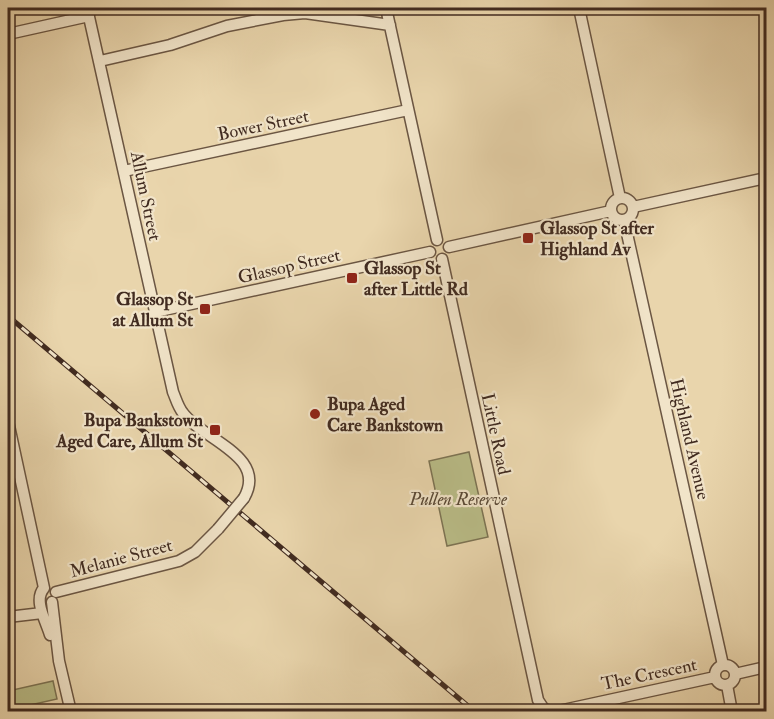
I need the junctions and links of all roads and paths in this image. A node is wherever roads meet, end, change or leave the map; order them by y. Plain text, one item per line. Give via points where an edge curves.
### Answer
1 (386, 8) edge
2 (579, 8) edge
3 (88, 12) edge
4 (390, 26) junction
5 (8, 34) edge
6 (100, 61) junction
7 (408, 110) junction
8 (124, 171) junction
9 (766, 178) edge
10 (620, 198) junction
11 (633, 207) junction
12 (611, 211) junction
13 (624, 220) junction
14 (437, 240) junction
15 (449, 247) junction
16 (429, 252) junction
17 (442, 259) junction
18 (155, 312) junction
19 (173, 392) joint
20 (8, 421) edge
21 (11, 458) edge
22 (42, 593) junction
23 (54, 597) junction
24 (42, 613) junction
25 (8, 617) edge
26 (59, 661) junction
27 (723, 665) junction
28 (766, 667) edge
29 (735, 674) junction
30 (715, 677) junction
31 (727, 685) junction
32 (71, 711) edge
33 (554, 711) edge
34 (732, 711) edge

1 - 4 street
2 - 10 street
3 - 5 street
3 - 6 street, Allum Street
4 - 6 street via 305,14 283,15
4 - 7 street
6 - 8 street, Allum Street
7 - 8 street, Bower Street
7 - 14 street
8 - 18 street, Allum Street
9 - 11 street
10 - 11 street via 627,199
10 - 12 street
11 - 13 street via 631,217
12 - 13 street via 617,219
12 - 15 street
13 - 27 street, Highland Avenue
14 - 15 street via 443,240
14 - 16 street via 430,245
15 - 17 street
16 - 17 street
16 - 18 street, Glassop Street
17 - 33 street, Little Road via 538,700 544,709
18 - 19 street, Allum Street
19 - 23 street, Melanie Street, bridge via 183,414 246,465 251,478 244,498 195,552 178,561
20 - 21 street
21 - 22 street
22 - 23 street via 51,586
22 - 24 street
23 - 26 street
24 - 25 street
24 - 26 street
26 - 32 street
27 - 29 street
27 - 30 street
28 - 29 street
29 - 31 street
30 - 31 street
30 - 33 street, The Crescent
31 - 34 street

